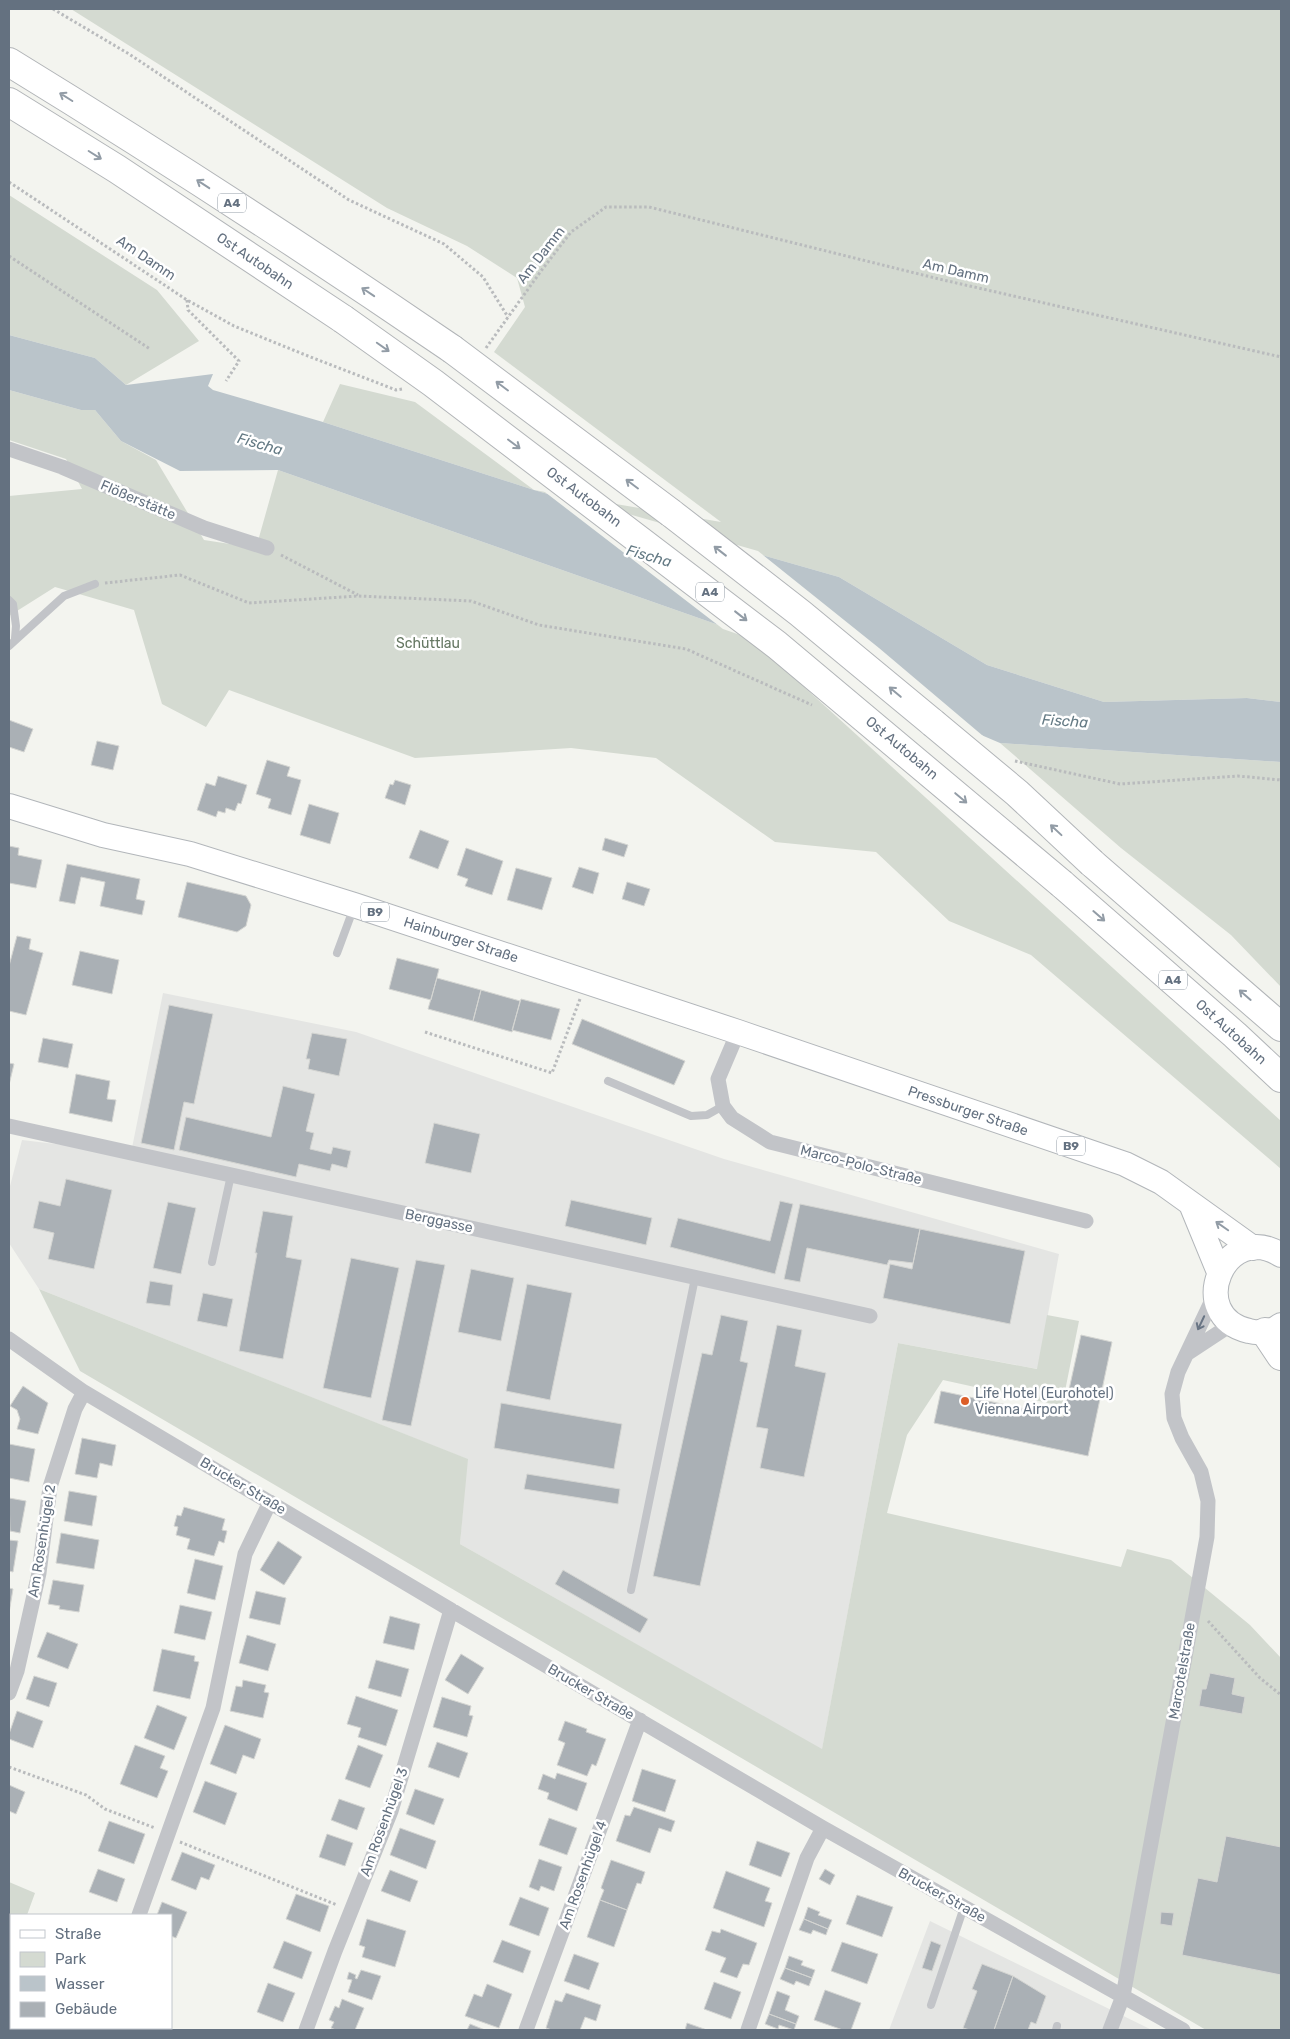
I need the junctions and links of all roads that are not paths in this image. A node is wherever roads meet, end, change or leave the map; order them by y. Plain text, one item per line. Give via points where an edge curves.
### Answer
1 (9, 62) edge
2 (9, 102) edge
3 (9, 449) edge
4 (267, 548) road end
5 (95, 584) road end
6 (9, 600) edge
7 (16, 638) junction
8 (9, 646) edge
9 (9, 806) edge
10 (354, 905) junction
11 (337, 953) dead end
12 (1281, 1027) edge
13 (738, 1032) junction
14 (1281, 1078) edge
15 (608, 1081) dead end
16 (723, 1106) junction
17 (9, 1126) edge
18 (231, 1175) junction
19 (1192, 1204) junction
20 (1086, 1221) dead end
21 (1253, 1248) junction
22 (1281, 1255) edge
23 (212, 1262) dead end
24 (695, 1278) junction
25 (1217, 1283) junction
26 (870, 1316) dead end
27 (1232, 1324) junction
28 (1273, 1329) edge
29 (9, 1339) edge
30 (1188, 1353) junction
31 (1281, 1356) edge
32 (84, 1392) junction
33 (270, 1502) junction
34 (631, 1590) dead end
35 (451, 1610) junction
36 (9, 1693) edge
37 (640, 1720) junction
38 (823, 1828) junction
39 (964, 1907) junction
40 (139, 1914) edge
41 (1123, 1996) junction
42 (931, 2005) dead end
43 (306, 2030) edge
44 (526, 2030) edge
45 (748, 2030) edge
46 (1110, 2030) edge
47 (1183, 2030) edge

12 -> 1 highway, A4, bridge via 1092,863 1017,793 800,613 671,513 452,349 141,144
2 -> 14 highway, Ost Autobahn / A4, bridge via 117,169 343,319 449,394 777,644 1062,884
3 - 4 street, Flößerstätte via 62,467 204,528
5 - 7 lane via 64,596
6 - 7 lane via 13,604
7 - 8 lane
9 - 10 main road, Hainburger Straße / B9 via 103,835 190,854
10 - 11 lane
10 - 13 main road, Hainburger Straße / B9
13 - 16 street via 718,1079
13 - 19 main road, Pressburger Straße / B9 via 1125,1164
15 - 16 lane via 690,1116 707,1115
16 - 20 street, Marco-Polo-Straße via 732,1118 770,1142
17 - 18 street, Berggasse
18 - 23 lane
18 - 24 street, Berggasse
21 -> 19 main road, Pressburger Straße / B9
19 - 25 main road
21 - 22 main road, B9 via 1270,1249
21 - 25 main road via 1233,1256
24 - 26 street, Berggasse
24 - 34 lane
25 - 27 main road via 1218,1306
25 -> 30 street, Marcotelstraße
27 - 28 main road via 1242,1330
27 - 30 street
28 - 31 highway
29 - 32 street, Brucker Straße
30 - 41 street, Marcotelstraße via 1172,1394 1174,1418 1201,1472 1208,1501 1207,1537
32 - 33 street, Brucker Straße
32 - 36 street, Am Rosenhügel 2 via 75,1409 50,1487 39,1572
33 - 35 street, Brucker Straße
33 - 40 street via 245,1554 213,1708
35 - 37 street, Brucker Straße
35 - 43 street, Am Rosenhügel 3 via 391,1811
37 - 38 street, Brucker Straße
37 - 44 street, Am Rosenhügel 4
38 - 39 street, Brucker Straße
38 - 45 street via 807,1858
39 - 41 street, Brucker Straße
39 - 42 lane
41 - 46 street, Marcotelstraße
41 - 47 street, Brucker Straße

